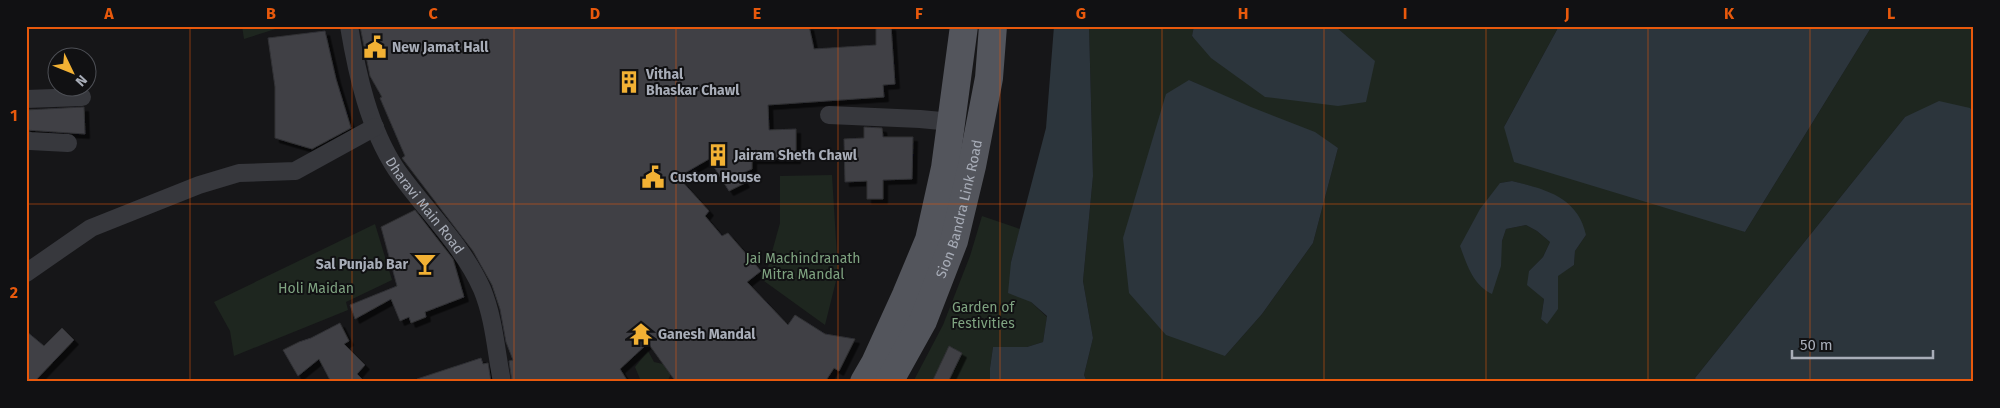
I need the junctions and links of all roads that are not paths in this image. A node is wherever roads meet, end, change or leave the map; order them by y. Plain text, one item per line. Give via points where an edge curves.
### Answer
1 (349, 26) edge
2 (964, 26) edge
3 (993, 26) edge
4 (54, 98) edge
5 (26, 99) edge
6 (829, 115) dead end
7 (952, 122) junction
8 (375, 127) junction
9 (26, 140) edge
10 (68, 143) dead end
11 (940, 244) junction
12 (26, 273) edge
13 (502, 382) edge
14 (864, 382) edge
15 (889, 382) edge

1 - 8 street, Dharavi Main Road via 355,60
2 - 7 main road, Sion Bandra Link Road
3 - 11 main road, Sion Bandra Link Road via 989,78 972,166
4 - 5 street
6 - 7 street
7 - 11 main road, Sion Bandra Link Road
8 - 12 street via 296,172 239,173 198,185 92,228
8 - 13 street, Dharavi Main Road via 395,168 454,243 477,279 493,330
9 - 10 street
11 - 14 main road, Sion Bandra Link Road
11 - 15 main road, Sion Bandra Link Road via 923,321

